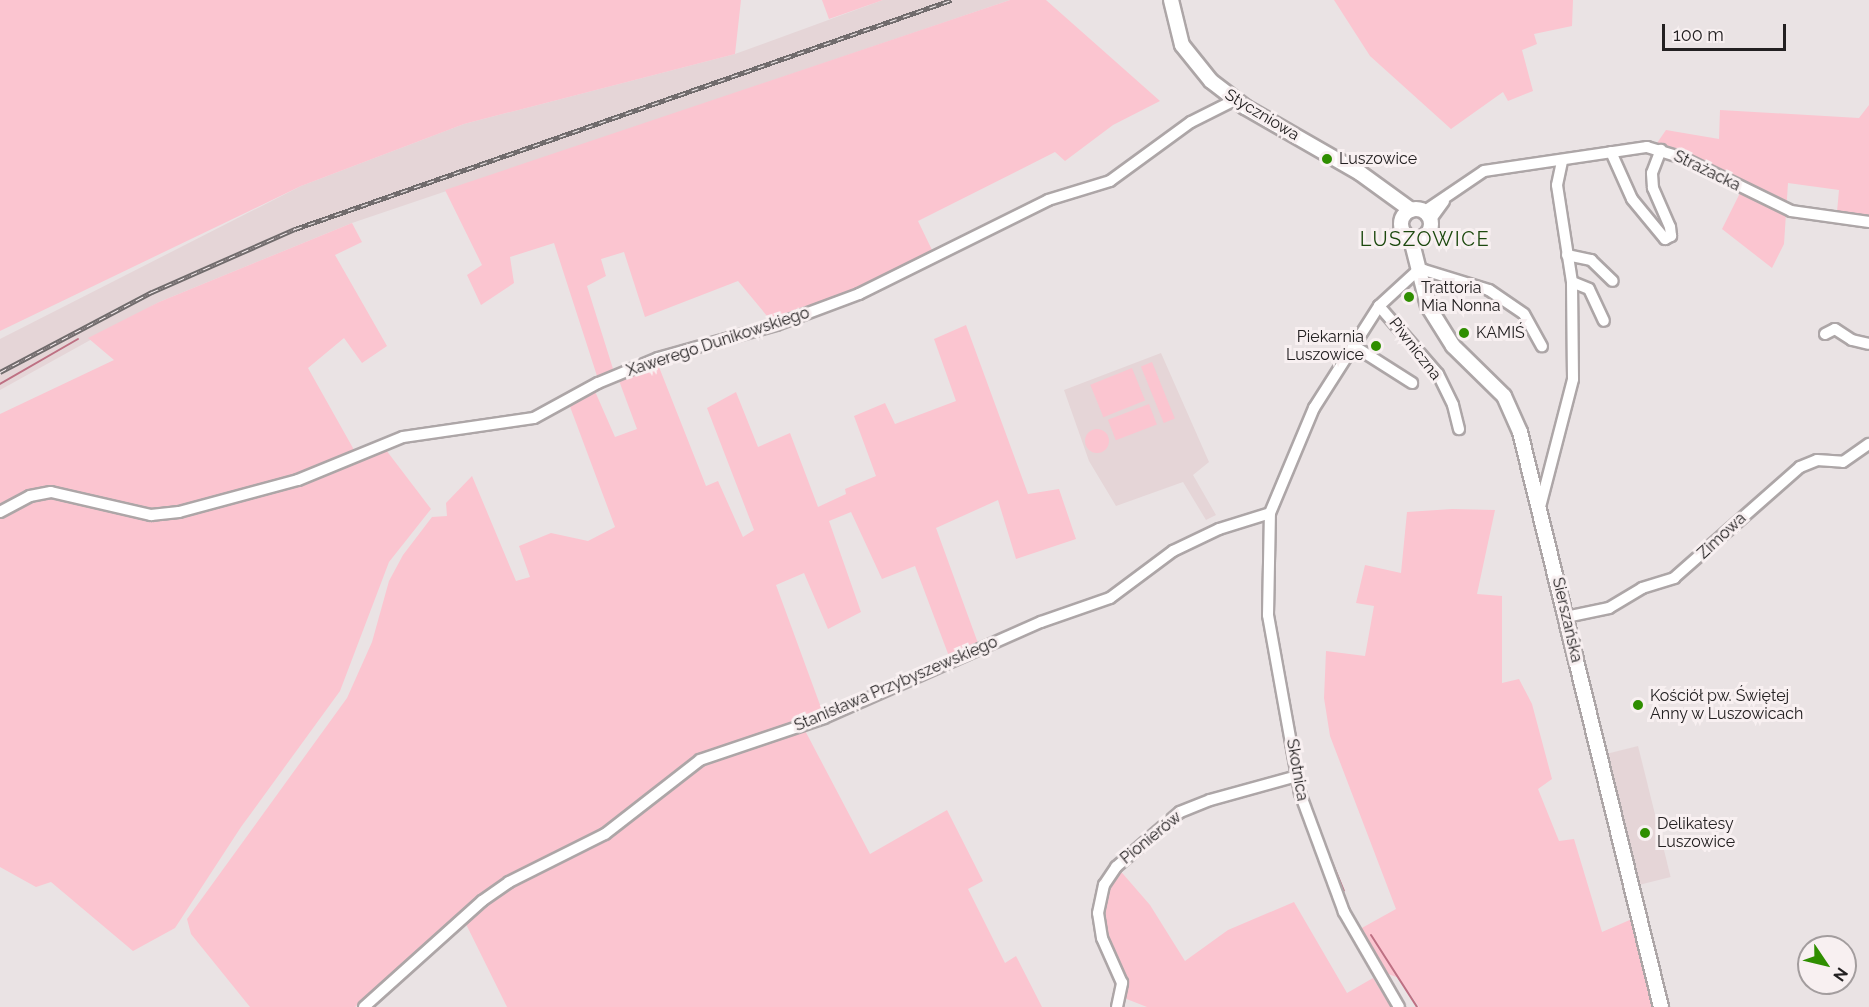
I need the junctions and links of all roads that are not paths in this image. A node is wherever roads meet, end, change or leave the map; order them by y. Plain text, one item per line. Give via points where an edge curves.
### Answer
1 (1171, 0) edge
2 (1235, 100) junction
3 (1661, 150) junction
4 (1611, 152) junction
5 (1562, 161) junction
6 (1418, 214) junction
7 (1869, 222) edge
8 (1417, 239) junction
9 (1567, 255) junction
10 (1416, 267) junction
11 (1612, 281) dead end
12 (1572, 282) junction
13 (1379, 306) junction
14 (1604, 321) dead end
15 (1825, 334) dead end
16 (1869, 344) edge
17 (1354, 346) junction
18 (1542, 346) dead end
19 (1412, 383) dead end
20 (1459, 429) dead end
21 (1869, 444) edge
22 (1540, 507) junction
23 (0, 512) edge
24 (1270, 513) junction
25 (1566, 616) junction
26 (1297, 776) junction
27 (364, 1007) edge
28 (1117, 1007) edge
29 (1400, 1007) edge
30 (1661, 1007) edge

1 - 2 street, Styczniowa via 1178,36 1187,54
2 - 6 street, Styczniowa via 1360,173
2 - 23 street, Xawerego Dunikowskiego via 1191,122 1110,181 1048,200 831,306 658,358 598,383 534,418 403,437 298,480 179,512 151,514 51,492 30,496
3 - 4 street, Strażacka via 1647,147
3 - 4 street via 1652,173 1653,188 1671,236 1665,239 1644,216
3 - 7 street, Strażacka via 1791,211
4 - 5 street, Strażacka
5 - 6 street, Strażacka via 1484,171 1444,201
5 - 9 street via 1557,185
6 - 8 street via 1432,227
6 - 8 street via 1402,229
8 - 10 street
9 - 11 street via 1591,260
9 - 12 street
10 - 13 street
10 - 18 street via 1489,290 1524,314
10 - 22 street, Sierszańska via 1428,306 1453,346 1510,405
12 - 14 street via 1589,289
12 - 22 street via 1573,379
13 - 17 street
13 - 20 street, Piwniczna via 1437,374 1453,405
15 - 16 street via 1835,329
17 - 19 street
17 - 24 street via 1314,408
21 - 25 street, Zimowa via 1843,462 1817,460 1800,467 1674,578 1642,588 1609,608
22 - 25 street, Sierszańska
24 - 26 street, Skotnica via 1268,615
24 - 27 street, Stanisława Przybyszewskiego via 1219,529 1173,551 1110,598 1041,622 824,718 700,760 605,834 509,882 482,901
25 - 30 street, Sierszańska
26 - 28 street, Pionierów via 1180,812 1116,867 1104,885 1098,913 1102,938 1122,983
26 - 29 street, Skotnica via 1305,810 1344,912

